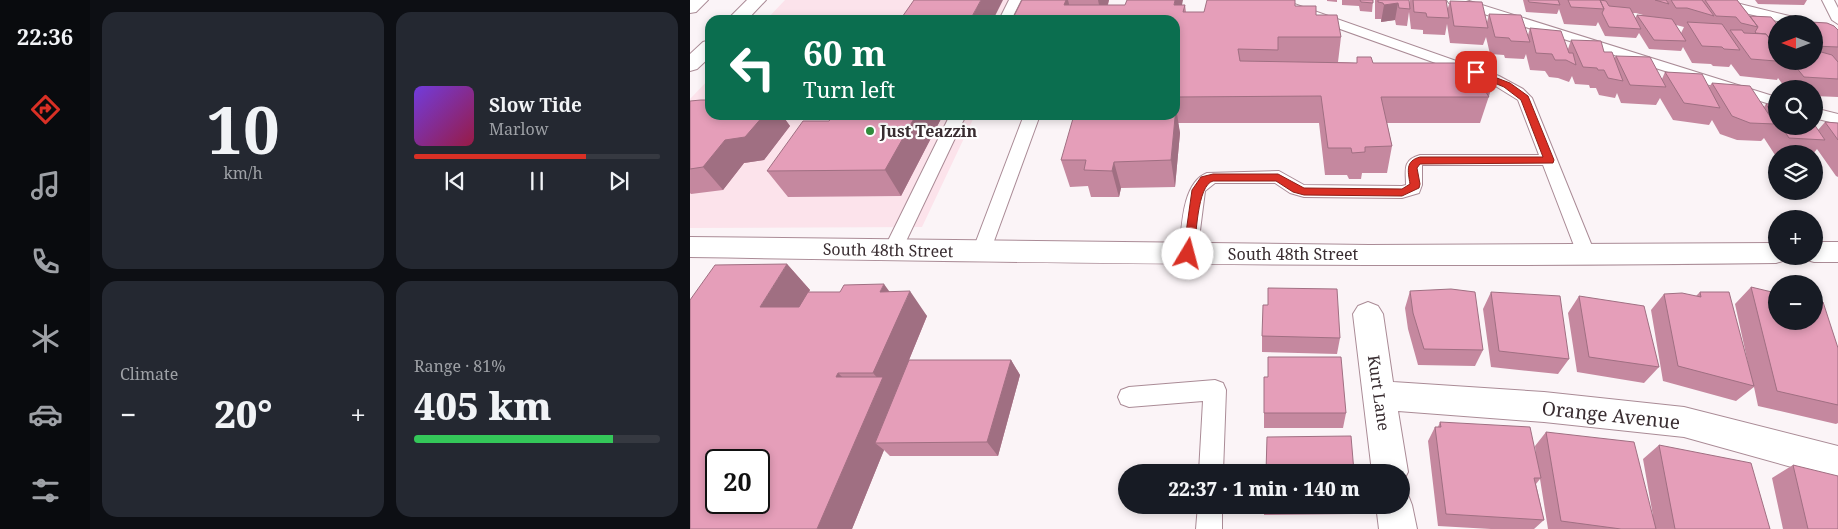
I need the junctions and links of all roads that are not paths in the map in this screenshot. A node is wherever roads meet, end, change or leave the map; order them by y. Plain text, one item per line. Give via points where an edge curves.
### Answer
1 (699, 0) edge
2 (757, 0) edge
3 (1015, 0) edge
4 (1271, 0) edge
5 (1453, 0) edge
6 (1709, 0) edge
7 (1828, 0) edge
8 (690, 8) edge
9 (741, 15) edge
10 (1008, 15) edge
11 (1769, 15) edge
12 (1828, 26) edge
13 (705, 51) edge
14 (690, 65) edge
15 (1768, 99) edge
16 (1823, 115) edge
17 (1838, 119) edge
18 (956, 120) edge
19 (1030, 120) edge
20 (1549, 160) junction
21 (690, 247) edge
22 (892, 250) junction
23 (981, 252) junction
24 (1823, 252) edge
25 (1838, 252) edge
26 (1768, 253) edge
27 (1188, 254) junction
28 (1587, 256) junction
29 (1368, 314) dead end
30 (1379, 395) junction
31 (1129, 397) dead end
32 (1838, 463) edge
33 (1211, 464) edge
34 (1389, 464) edge
35 (1210, 514) edge
36 (1396, 514) edge
37 (1209, 529) edge
38 (1398, 529) edge

1 - 8 street
2 - 9 street
3 - 10 lane
4 - 20 lane via 1507,85 1525,98
5 - 15 lane
6 - 11 lane
7 - 12 lane
13 - 14 street
16 - 17 lane
18 - 22 lane
19 - 23 lane
20 - 27 lane via 1420,160 1412,168 1414,188 1402,192 1304,191 1296,190 1278,177 1213,177 1205,180 1197,190
20 - 28 lane
21 - 22 street, South 48th Street
22 - 23 street, South 48th Street
23 - 27 street, South 48th Street
24 - 25 street
26 - 28 street, South 48th Street
27 - 28 street, South 48th Street
29 - 30 street, Kurt Lane
30 - 32 street, Orange Avenue via 1544,407 1684,422
30 - 34 street, Kurt Lane
31 - 33 lane via 1215,390
35 - 37 lane
36 - 38 street

